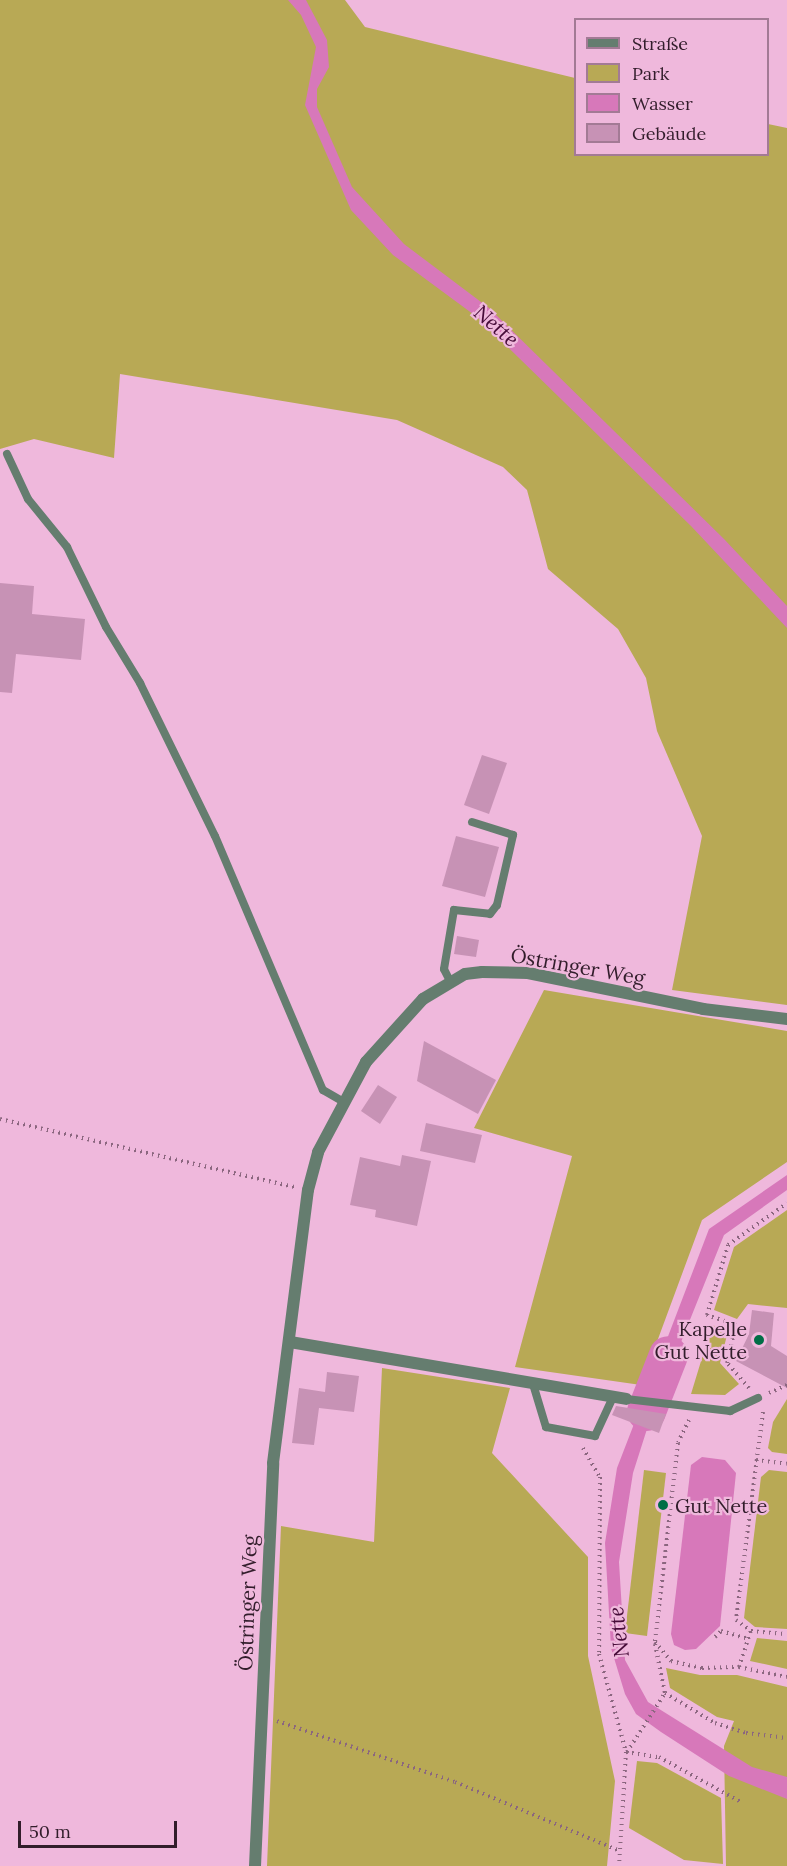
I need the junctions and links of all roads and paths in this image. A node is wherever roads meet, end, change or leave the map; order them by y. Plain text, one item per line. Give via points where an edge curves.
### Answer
1 (7, 454) dead end
2 (472, 822) dead end
3 (450, 981) junction
4 (787, 1019) edge
5 (342, 1101) junction
6 (0, 1119) edge
7 (308, 1190) junction
8 (787, 1203) edge
9 (290, 1342) junction
10 (533, 1384) junction
11 (613, 1397) junction
12 (758, 1398) junction
13 (626, 1399) joint
14 (694, 1409) junction
15 (573, 1432) junction
16 (756, 1460) junction
17 (787, 1464) edge
18 (751, 1631) junction
19 (787, 1634) edge
20 (715, 1637) dead end
21 (749, 1640) junction
22 (655, 1641) junction
23 (739, 1667) junction
24 (787, 1677) edge
25 (665, 1693) junction
26 (262, 1716) junction
27 (787, 1738) edge
28 (626, 1752) junction
29 (741, 1802) dead end
30 (620, 1851) junction
31 (255, 1866) edge
32 (619, 1866) edge

1 - 5 lane via 28,499 68,547 106,627 140,683 215,836 323,1090
2 - 3 lane via 513,835 497,905 490,914 454,910 444,969
3 - 4 street, Östringer Weg via 482,972 528,973 703,1009
3 - 5 street, Östringer Weg via 400,1021
5 - 7 street, Östringer Weg via 318,1152
6 - 7 path
7 - 9 street, Östringer Weg
8 - 12 path via 728,1245 707,1315 735,1325 727,1363
9 - 10 street
9 - 26 street, Östringer Weg via 272,1473
10 - 11 street
10 - 15 lane via 546,1427
11 - 13 street
11 - 15 lane via 595,1436
12 - 14 lane via 730,1412
12 - 16 path via 765,1416
13 - 14 lane
14 - 22 path via 678,1443
15 - 28 path via 600,1478 599,1654
16 - 17 path
16 - 18 path via 736,1620
18 - 19 path
18 - 21 path
20 - 21 path via 721,1631
21 - 23 path
22 - 23 path via 671,1661 702,1668
22 - 25 path
23 - 24 path
25 - 27 path via 715,1723 746,1733
25 - 28 path
26 - 30 path via 455,1782
26 - 31 street, Östringer Weg
28 - 29 path via 659,1757
28 - 30 path
30 - 32 path

